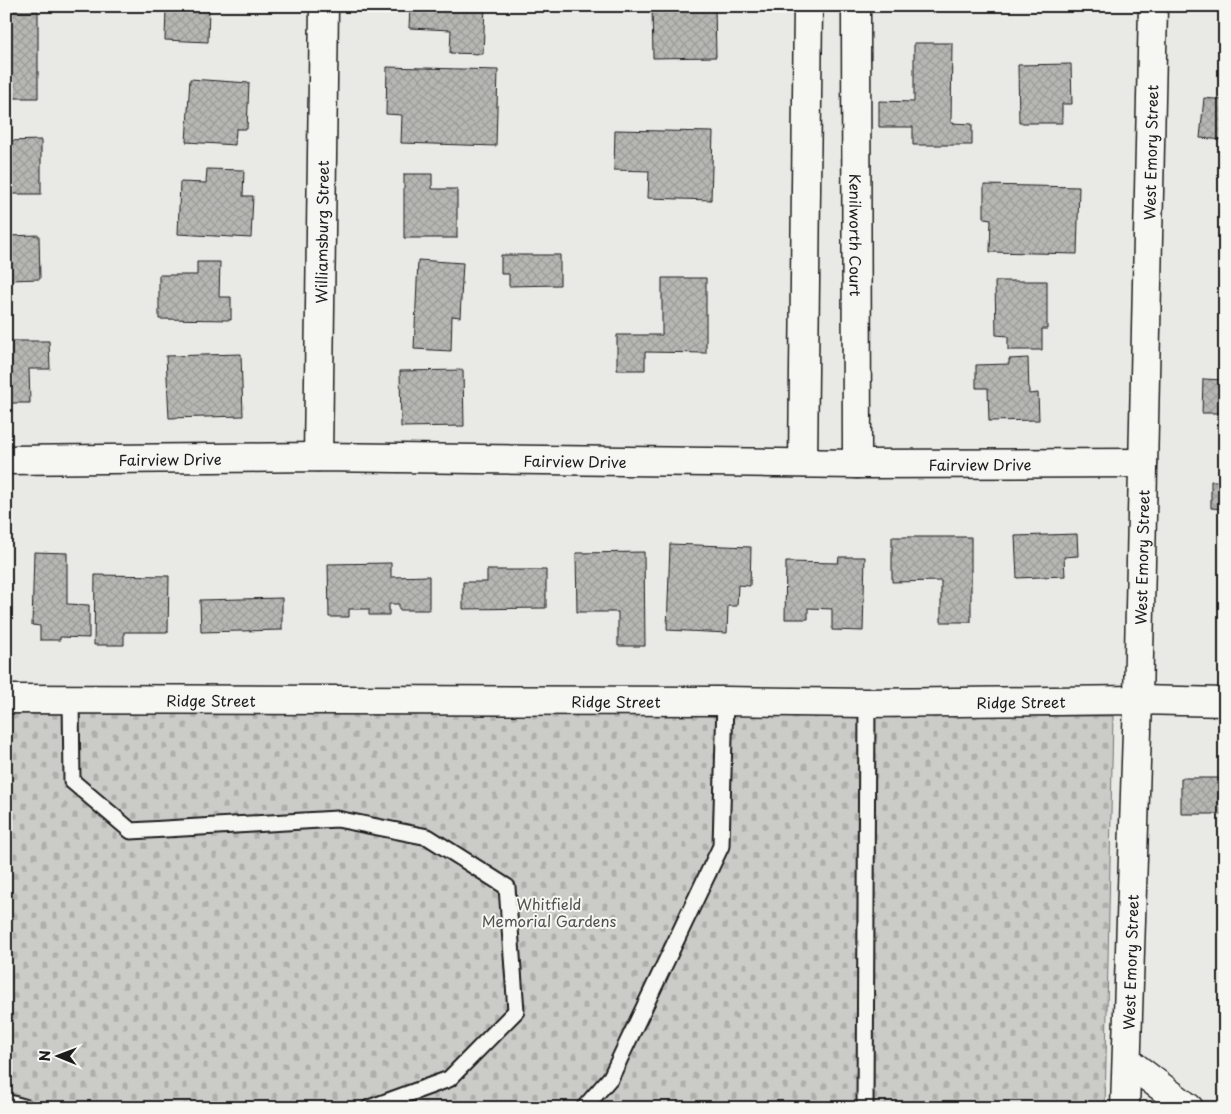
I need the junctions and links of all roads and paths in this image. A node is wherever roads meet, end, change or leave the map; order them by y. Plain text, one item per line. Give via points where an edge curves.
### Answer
1 (324, 6) edge
2 (808, 6) edge
3 (856, 6) edge
4 (1153, 6) edge
5 (318, 457) junction
6 (6, 460) edge
7 (804, 463) junction
8 (1144, 463) junction
9 (857, 464) junction
10 (6, 699) edge
11 (71, 699) junction
12 (1138, 700) junction
13 (725, 701) junction
14 (1225, 702) edge
15 (867, 703) junction
16 (1127, 1061) junction
17 (6, 1102) edge
18 (28, 1108) edge
19 (369, 1108) edge
20 (584, 1108) edge
21 (865, 1108) edge
22 (1125, 1108) edge
23 (1189, 1108) edge

1 - 5 street, Williamsburg Street
2 - 7 street
3 - 9 street, Kenilworth Court
4 - 8 street, West Emory Street
5 - 6 street, Fairview Drive
5 - 7 street, Fairview Drive
7 - 9 street, Fairview Drive
8 - 9 street, Fairview Drive
8 - 12 street, West Emory Street
10 - 11 street, Ridge Street
11 - 13 street, Ridge Street
11 - 19 lane via 72,781 131,831 337,819 428,837 507,887 516,1011 449,1079
12 - 14 street, Ridge Street
12 - 15 street, Ridge Street
12 - 16 street, West Emory Street
13 - 15 street, Ridge Street
13 - 20 lane via 721,846 611,1077
15 - 21 lane
16 - 22 street, West Emory Street
16 - 23 street
17 - 18 lane

